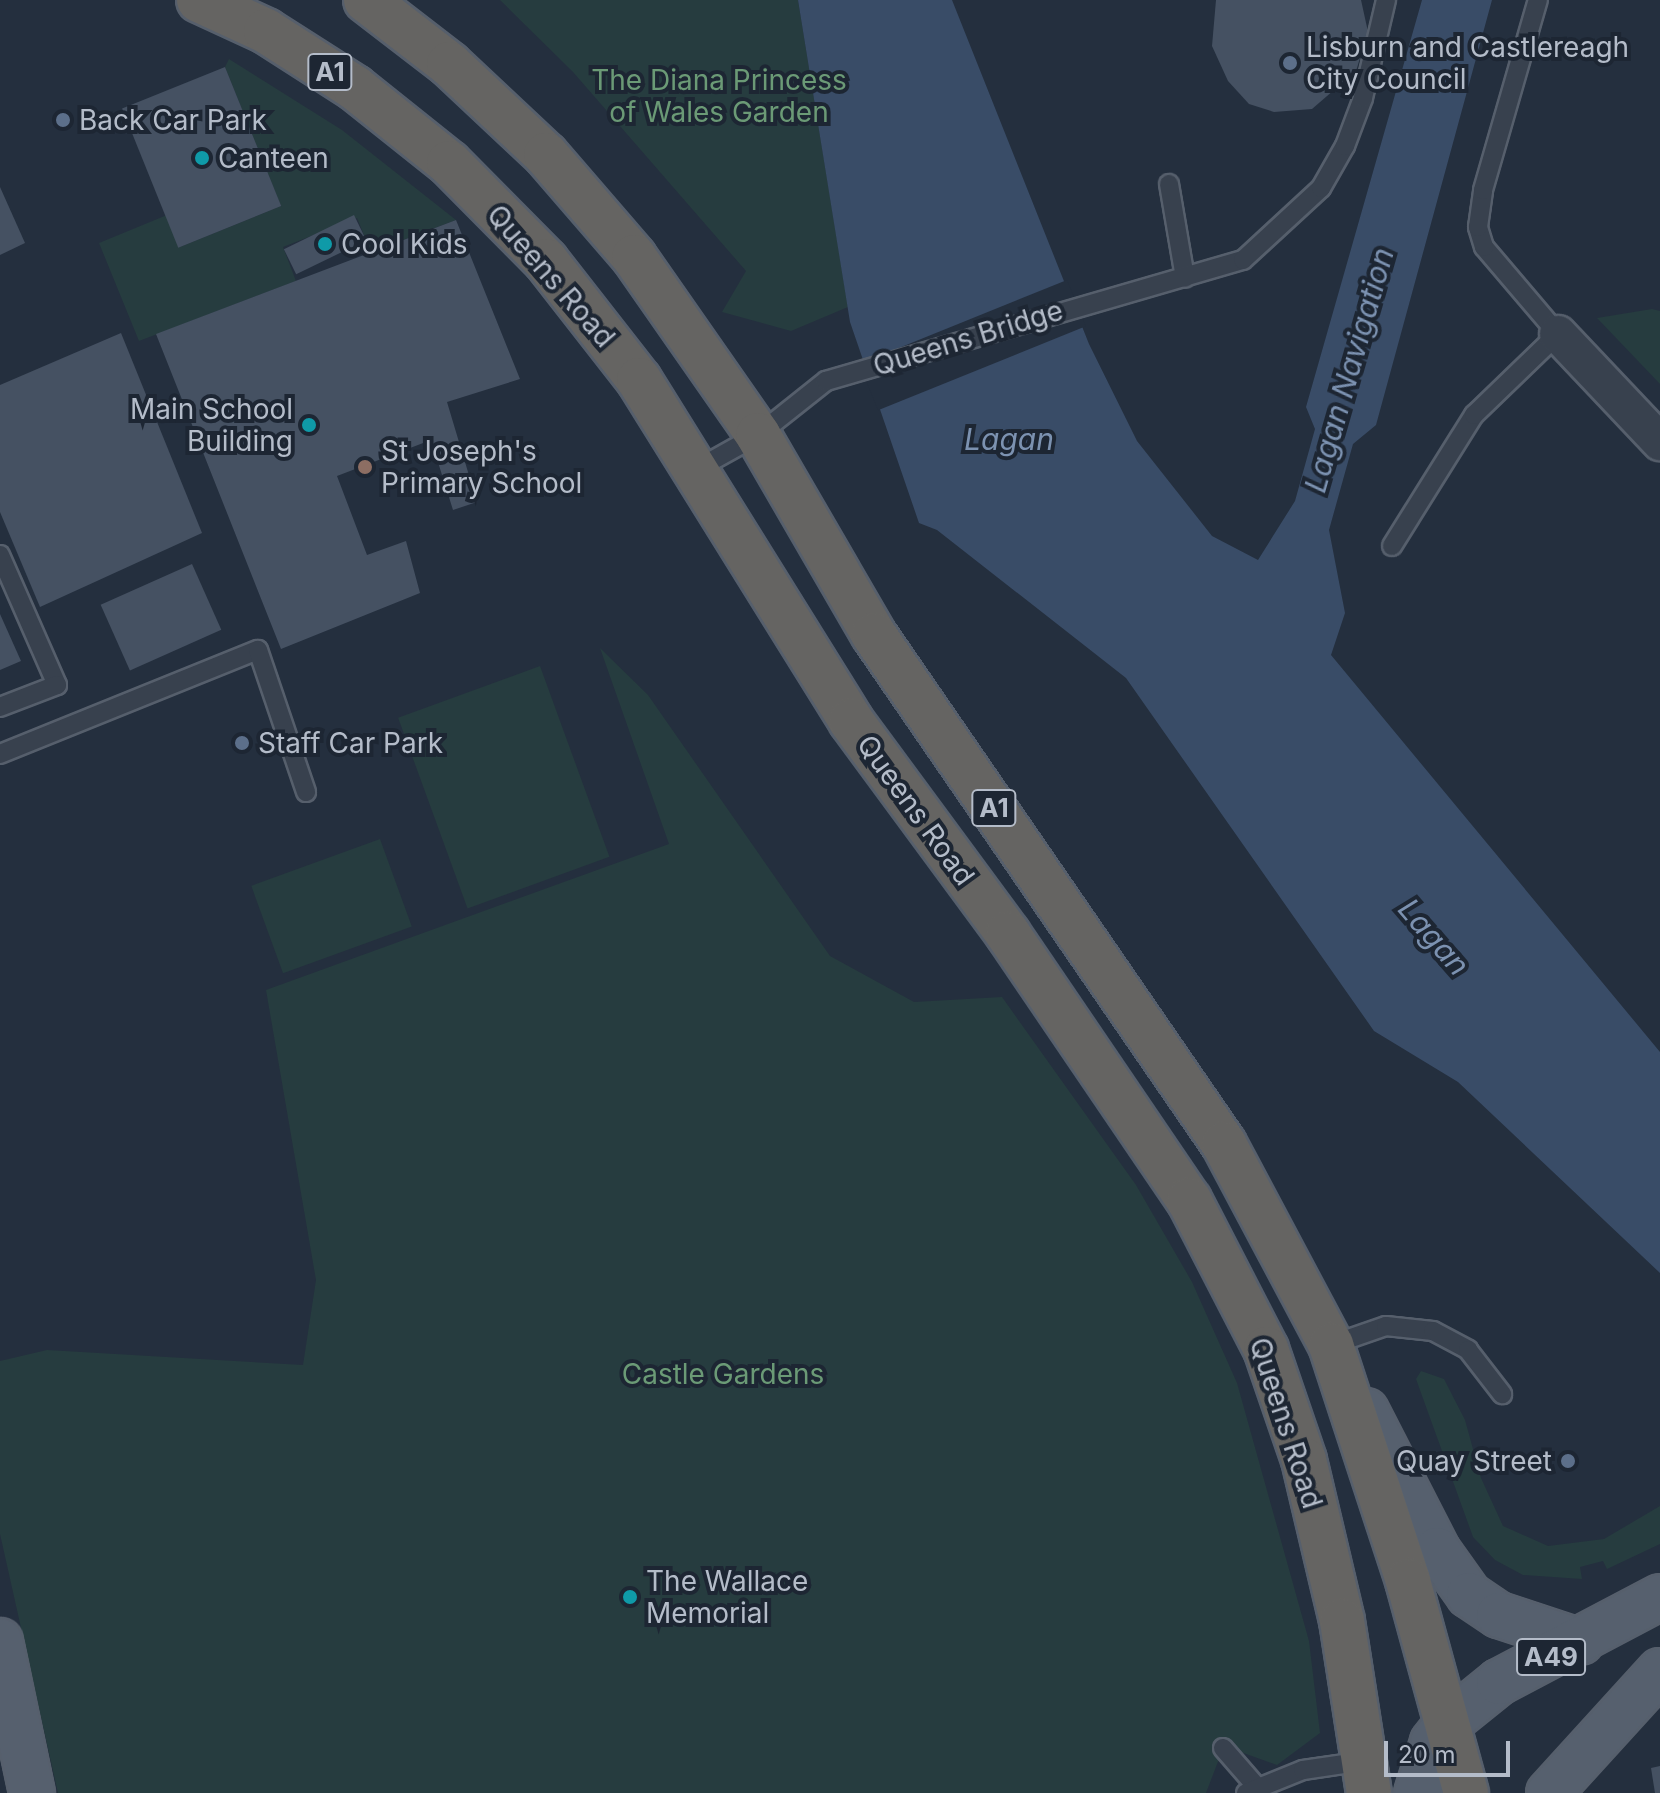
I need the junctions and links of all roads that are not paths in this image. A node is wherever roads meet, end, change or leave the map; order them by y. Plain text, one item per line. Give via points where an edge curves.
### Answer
1 (199, 0) edge
2 (366, 0) edge
3 (1386, 0) edge
4 (1538, 0) edge
5 (1169, 184) dead end
6 (1185, 278) junction
7 (1558, 334) junction
8 (758, 435) junction
9 (1660, 442) edge
10 (697, 469) junction
11 (1392, 546) dead end
12 (0, 555) edge
13 (0, 707) edge
14 (0, 754) edge
15 (306, 792) dead end
16 (1331, 1345) junction
17 (1502, 1394) dead end
18 (1660, 1597) edge
19 (0, 1641) edge
20 (1581, 1642) junction
21 (1660, 1671) edge
22 (1447, 1724) junction
23 (1223, 1748) dead end
24 (1367, 1777) edge
25 (1251, 1789) edge
26 (32, 1793) edge
27 (1417, 1793) edge
28 (1466, 1793) edge
29 (1549, 1793) edge

1 - 10 highway, Queens Road / A1 via 266,31 355,88 449,163 546,261 639,380
2 - 8 highway, A1 via 449,64 546,155 634,257
3 - 6 lane, Queens Bridge via 1363,98 1321,188 1243,260
4 - 7 lane via 1483,190 1478,227 1491,257
5 - 6 lane
6 - 8 lane, Queens Bridge via 1098,298 838,377
7 - 9 street
7 - 11 lane via 1474,415
8 - 10 lane, Queens Bridge
8 - 16 highway, A1 via 874,635 1224,1144
10 - 24 highway, Queens Road / A1 via 851,721 1008,934 1189,1200 1266,1349 1304,1460 1342,1621
12 - 13 lane via 57,685
14 - 15 lane via 258,650
16 - 17 lane via 1386,1326 1433,1331 1468,1350
16 - 20 main road via 1452,1575 1499,1615
16 - 22 highway, A1 via 1400,1554
18 - 20 main road, A49
19 - 26 main road
20 - 22 main road, A49 via 1499,1682
21 - 29 main road
22 - 27 main road, A49 via 1433,1742
22 - 28 highway, A1
23 - 25 lane
24 - 25 lane via 1303,1770

